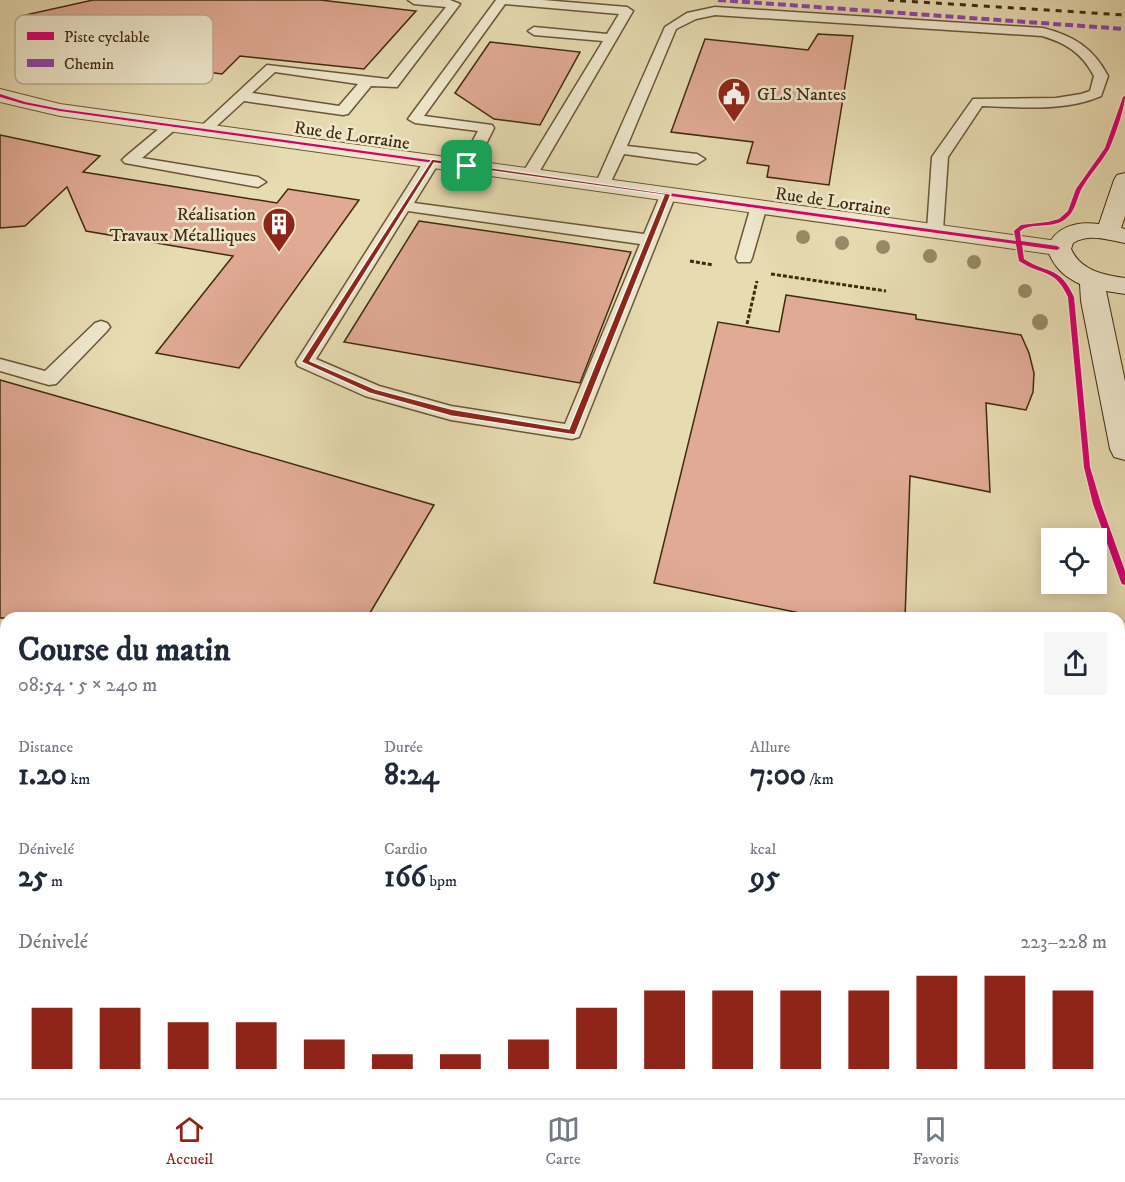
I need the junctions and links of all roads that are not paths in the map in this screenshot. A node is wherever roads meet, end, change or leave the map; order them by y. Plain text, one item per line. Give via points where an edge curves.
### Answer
1 (414, 0) edge
2 (534, 31) dead end
3 (611, 38) junction
4 (368, 81) junction
5 (0, 95) edge
6 (241, 96) junction
7 (172, 125) junction
8 (204, 130) junction
9 (618, 149) junction
10 (697, 159) dead end
11 (432, 161) junction
12 (467, 166) junction
13 (530, 174) junction
14 (1125, 180) edge
15 (258, 182) dead end
16 (603, 185) junction
17 (668, 194) junction
18 (404, 206) junction
19 (759, 206) junction
20 (935, 230) junction
21 (1116, 233) edge
22 (649, 240) junction
23 (1058, 248) junction
24 (744, 258) dead end
25 (1093, 281) junction
26 (1125, 286) edge
27 (100, 327) dead end
28 (1125, 351) edge
29 (0, 365) edge
30 (1117, 412) junction
31 (1125, 449) edge

1 - 4 lane via 454,4 392,84
2 - 3 lane
3 - 12 lane via 627,11 502,0 415,119 487,128
3 - 13 lane
4 - 6 lane via 272,68
4 - 6 lane via 343,111
5 - 7 street, Rue de Lorraine via 60,110
6 - 8 lane
7 - 8 street, Rue de Lorraine
7 - 15 lane via 130,160
8 - 11 street, Rue de Lorraine
9 - 10 lane
9 - 16 lane
9 - 20 lane via 667,34 683,18 715,11 1043,32 1080,46 1092,57 1101,76 1096,93 1086,99 978,102 940,158
11 - 12 street, Rue de Lorraine
11 - 18 lane
12 - 13 street, Rue de Lorraine
13 - 16 street, Rue de Lorraine
14 - 21 street
16 - 17 street, Rue de Lorraine
17 - 19 street, Rue de Lorraine
17 - 22 lane
18 - 22 lane
18 - 22 lane via 306,362 372,391 440,410 572,432
19 - 20 street, Rue de Lorraine
19 - 24 lane
20 - 23 street, Rue de Lorraine
21 - 23 street via 1079,230 1060,240
23 - 25 street via 1067,266
25 - 26 street
25 - 30 street
27 - 29 lane via 49,379
28 - 30 street
30 - 31 street

